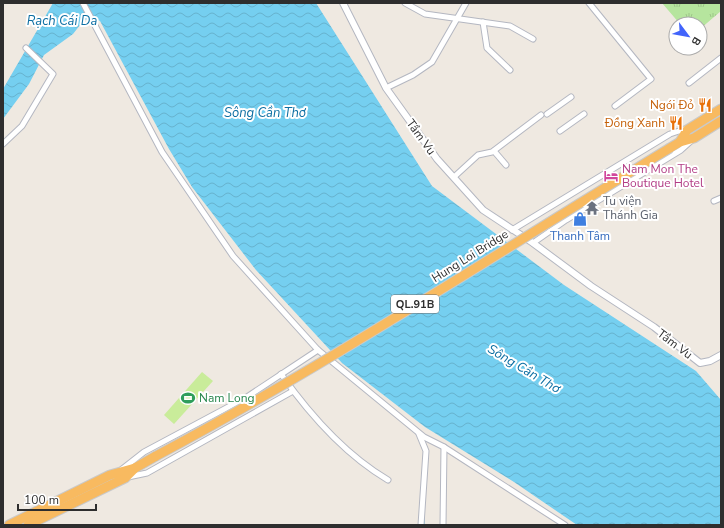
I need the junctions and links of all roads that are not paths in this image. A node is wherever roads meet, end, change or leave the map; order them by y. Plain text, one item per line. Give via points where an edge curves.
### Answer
1 (83, 3) edge
2 (343, 3) edge
3 (405, 3) edge
4 (466, 3) edge
5 (589, 3) edge
6 (457, 19) junction
7 (483, 22) junction
8 (533, 39) dead end
9 (26, 48) dead end
10 (721, 58) edge
11 (510, 70) dead end
12 (689, 83) dead end
13 (386, 88) junction
14 (571, 97) dead end
15 (615, 106) dead end
16 (721, 109) edge
17 (584, 114) dead end
18 (721, 121) edge
19 (694, 126) junction
20 (560, 131) dead end
21 (694, 138) junction
22 (680, 142) junction
23 (3, 144) edge
24 (494, 151) junction
25 (506, 165) dead end
26 (454, 177) junction
27 (721, 198) edge
28 (714, 200) dead end
29 (512, 230) junction
30 (533, 243) junction
31 (318, 350) junction
32 (721, 355) edge
33 (281, 374) junction
34 (293, 391) junction
35 (418, 432) junction
36 (442, 446) junction
37 (122, 474) junction
38 (388, 480) dead end
39 (43, 512) junction
40 (9, 525) edge
41 (28, 525) edge
42 (421, 525) edge
43 (443, 525) edge
44 (565, 525) edge

1 - 31 street via 162,152 233,256
2 - 13 street, Tầm Vu
3 - 6 street via 425,14
4 - 6 street
5 - 15 street via 651,79
6 - 7 street
6 - 13 street via 432,62
7 - 8 street via 510,26
7 - 11 street via 487,48
9 - 23 street via 53,74 22,126
10 - 12 street
13 - 26 street, Tầm Vu via 437,159
14 - 24 street
16 - 19 highway, QL.91B
17 - 20 street
18 - 21 highway, QL.91B
19 - 22 highway, QL.91B via 687,130
19 - 29 street via 670,134
21 - 22 highway, QL.91B
21 - 30 street via 681,150
22 - 37 highway, Hung Loi Bridge / QL.91B, bridge via 304,373
24 - 25 street
24 - 26 street via 478,155
26 - 29 street, Tầm Vu via 483,210
27 - 28 street
29 - 30 street, Tầm Vu
30 - 32 street, Tầm Vu via 700,362 710,361
31 - 33 street
31 - 35 street
33 - 34 street
33 - 37 street via 247,397 144,452
34 - 37 street via 147,473
34 - 38 street via 354,457
35 - 36 street
35 - 42 street via 426,448
36 - 43 street
36 - 44 street
37 - 39 highway, QL.91B
39 - 40 highway, QL.91B
39 - 41 highway, QL.91B

